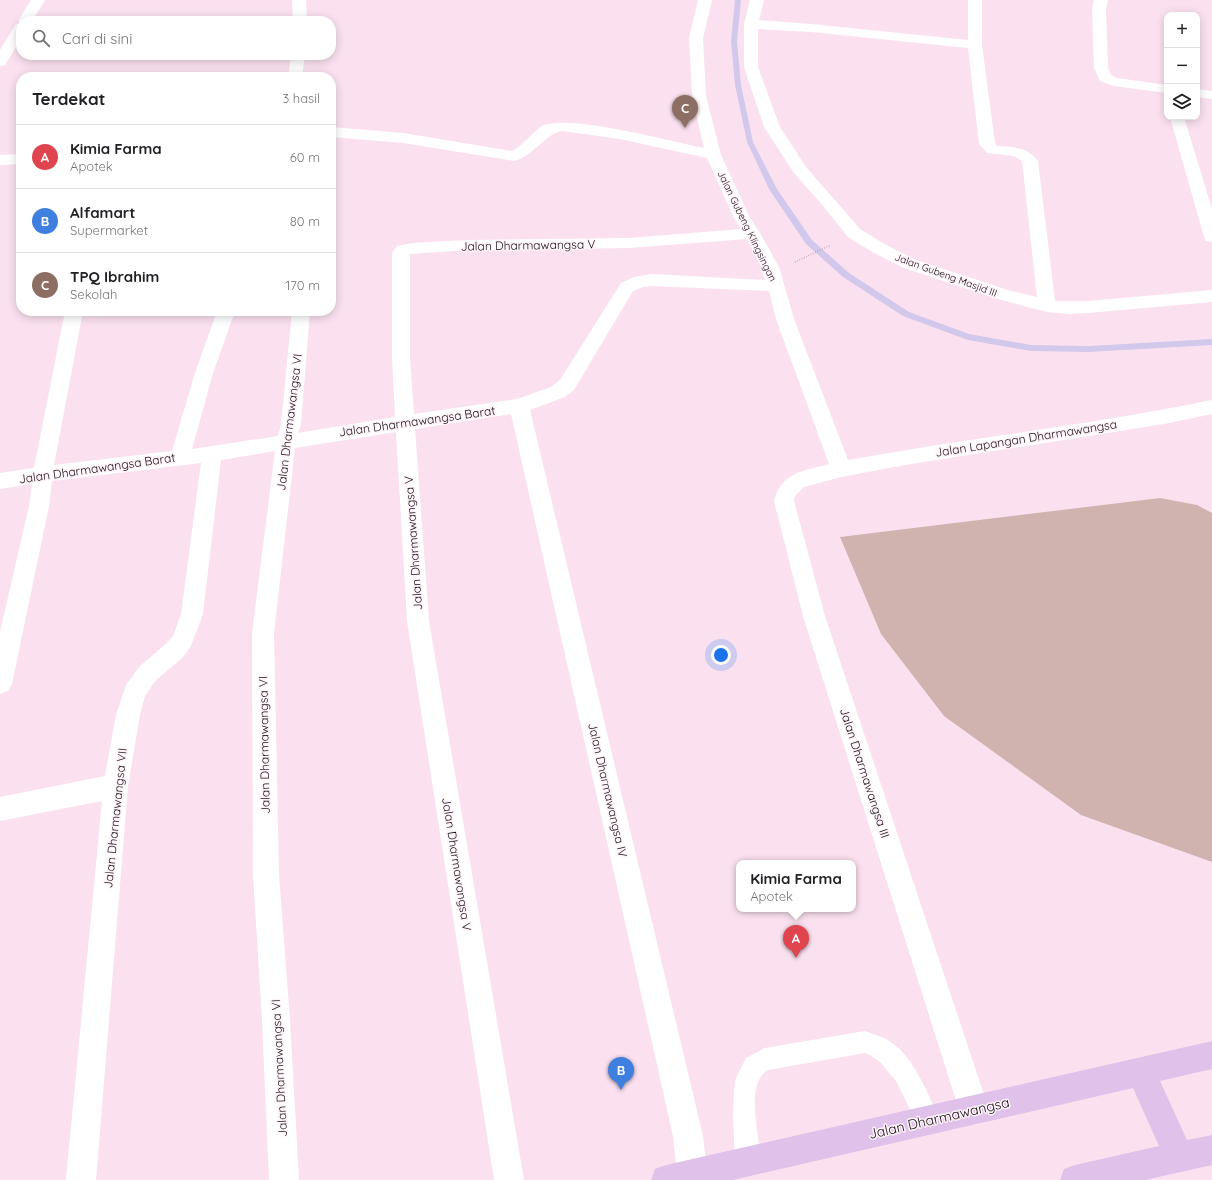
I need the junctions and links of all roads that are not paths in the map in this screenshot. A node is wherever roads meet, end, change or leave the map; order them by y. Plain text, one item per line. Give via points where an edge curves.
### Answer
1 (38, 0) edge
2 (299, 0) edge
3 (705, 0) edge
4 (757, 0) edge
5 (975, 0) edge
6 (1101, 0) edge
7 (28, 16) edge
8 (300, 16) edge
9 (751, 24) junction
10 (16, 35) edge
11 (975, 45) junction
12 (297, 60) edge
13 (0, 62) edge
14 (295, 72) edge
15 (1164, 90) edge
16 (1200, 93) edge
17 (1212, 95) edge
18 (1178, 120) edge
19 (336, 132) edge
20 (713, 155) junction
21 (0, 160) edge
22 (16, 160) edge
23 (752, 233) junction
24 (1212, 237) edge
25 (776, 286) junction
26 (1212, 296) edge
27 (1047, 306) junction
28 (73, 316) edge
29 (224, 316) edge
30 (301, 316) edge
31 (519, 406) junction
32 (1212, 407) edge
33 (405, 423) junction
34 (286, 441) junction
35 (212, 454) junction
36 (180, 457) junction
37 (841, 469) junction
38 (42, 474) junction
39 (0, 481) edge
40 (0, 684) edge
41 (116, 786) junction
42 (0, 809) edge
43 (1212, 1055) edge
44 (1141, 1072) junction
45 (974, 1110) junction
46 (928, 1121) junction
47 (1212, 1150) edge
48 (1179, 1156) junction
49 (747, 1162) junction
50 (679, 1177) edge
51 (81, 1180) edge
52 (284, 1180) edge
53 (509, 1180) edge
54 (1075, 1180) edge

1 - 7 street
2 - 8 street
3 - 20 street, Jalan Gubeng Klingsingan via 696,38 699,96
4 - 9 street, Jalan Gubeng Masjid III
5 - 11 street
6 - 15 street via 1101,60 1105,78 1114,82
9 - 11 street
9 - 27 street, Jalan Gubeng Masjid III via 751,67 772,127 800,170 854,233 910,264 1004,295
10 - 13 street
11 - 27 street via 987,144 992,150 1022,153 1028,156 1030,161
12 - 14 street
16 - 17 street
18 - 24 street
19 - 20 street via 449,144 514,156 524,151 548,128 562,126 620,134
20 - 23 street, Jalan Gubeng Klingsingan via 742,218
21 - 22 street
23 - 25 street, Jalan Gubeng Klingsingan via 770,267
23 - 33 street, Jalan Dharmawangsa V via 629,244 467,245 403,250 400,299
25 - 31 street, Jalan Dharmawangsa Barat via 652,280 632,284 626,287 567,385 558,392
25 - 37 street, Jalan Gubeng Klingsingan via 785,319
26 - 27 street, Jalan Gubeng Masjid III via 1088,308
28 - 38 street
29 - 36 street via 204,373
30 - 34 street, Jalan Dharmawangsa VI via 291,424
31 - 33 street, Jalan Dharmawangsa Barat
31 - 50 street, Jalan Dharmawangsa IV via 688,1136
32 - 37 street, Jalan Lapangan Dharmawangsa
33 - 34 street, Jalan Dharmawangsa Barat
33 - 53 street, Jalan Dharmawangsa V via 418,621
34 - 35 street, Jalan Dharmawangsa Barat
34 - 52 street, Jalan Dharmawangsa VI via 263,633 266,875
35 - 36 street, Jalan Dharmawangsa Barat
35 - 41 street, Jalan Dharmawangsa VII via 192,614 182,641 148,674 134,692
36 - 38 street, Jalan Dharmawangsa Barat
37 - 45 street, Jalan Dharmawangsa III via 797,482 786,493 784,501 814,616
38 - 39 street, Jalan Dharmawangsa Barat
38 - 40 street via 39,506
41 - 42 street
41 - 51 street, Jalan Dharmawangsa VII
43 - 44 main road, Jalan Dharmawangsa
44 - 45 main road, Jalan Dharmawangsa
44 - 48 main road
45 - 46 main road, Jalan Dharmawangsa
46 - 49 main road, Jalan Dharmawangsa
46 - 49 lane via 896,1060 877,1045 865,1042 765,1059 750,1070 746,1085 744,1098
47 - 48 main road
48 - 54 main road
49 - 50 main road, Jalan Dharmawangsa

